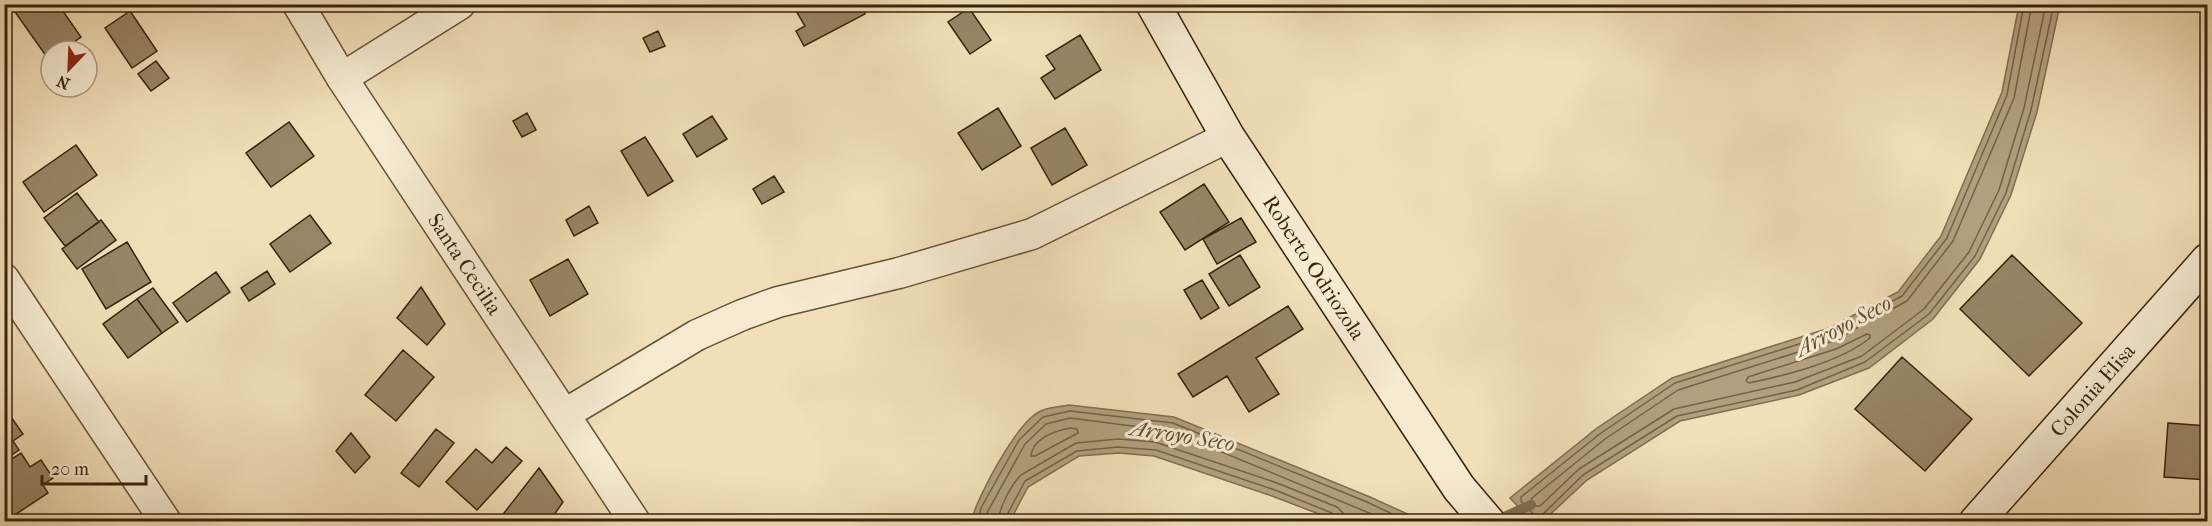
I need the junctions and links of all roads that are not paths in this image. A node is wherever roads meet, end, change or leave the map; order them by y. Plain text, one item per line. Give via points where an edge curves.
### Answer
1 (298, 4) edge
2 (460, 4) edge
3 (1153, 4) edge
4 (342, 78) junction
5 (1228, 137) junction
6 (2208, 260) edge
7 (4, 279) edge
8 (565, 414) junction
9 (166, 522) edge
10 (635, 522) edge
11 (1488, 522) edge
12 (1976, 522) edge

1 - 4 street, Santa Cecilia
2 - 4 street
3 - 5 street, Roberto Odriozola
4 - 8 street, Santa Cecilia
5 - 8 street via 1042,231 742,315 697,335
5 - 11 street, Roberto Odriozola via 1459,488
6 - 12 street, Colonia Elisa
7 - 9 street
8 - 10 street, Santa Cecilia

